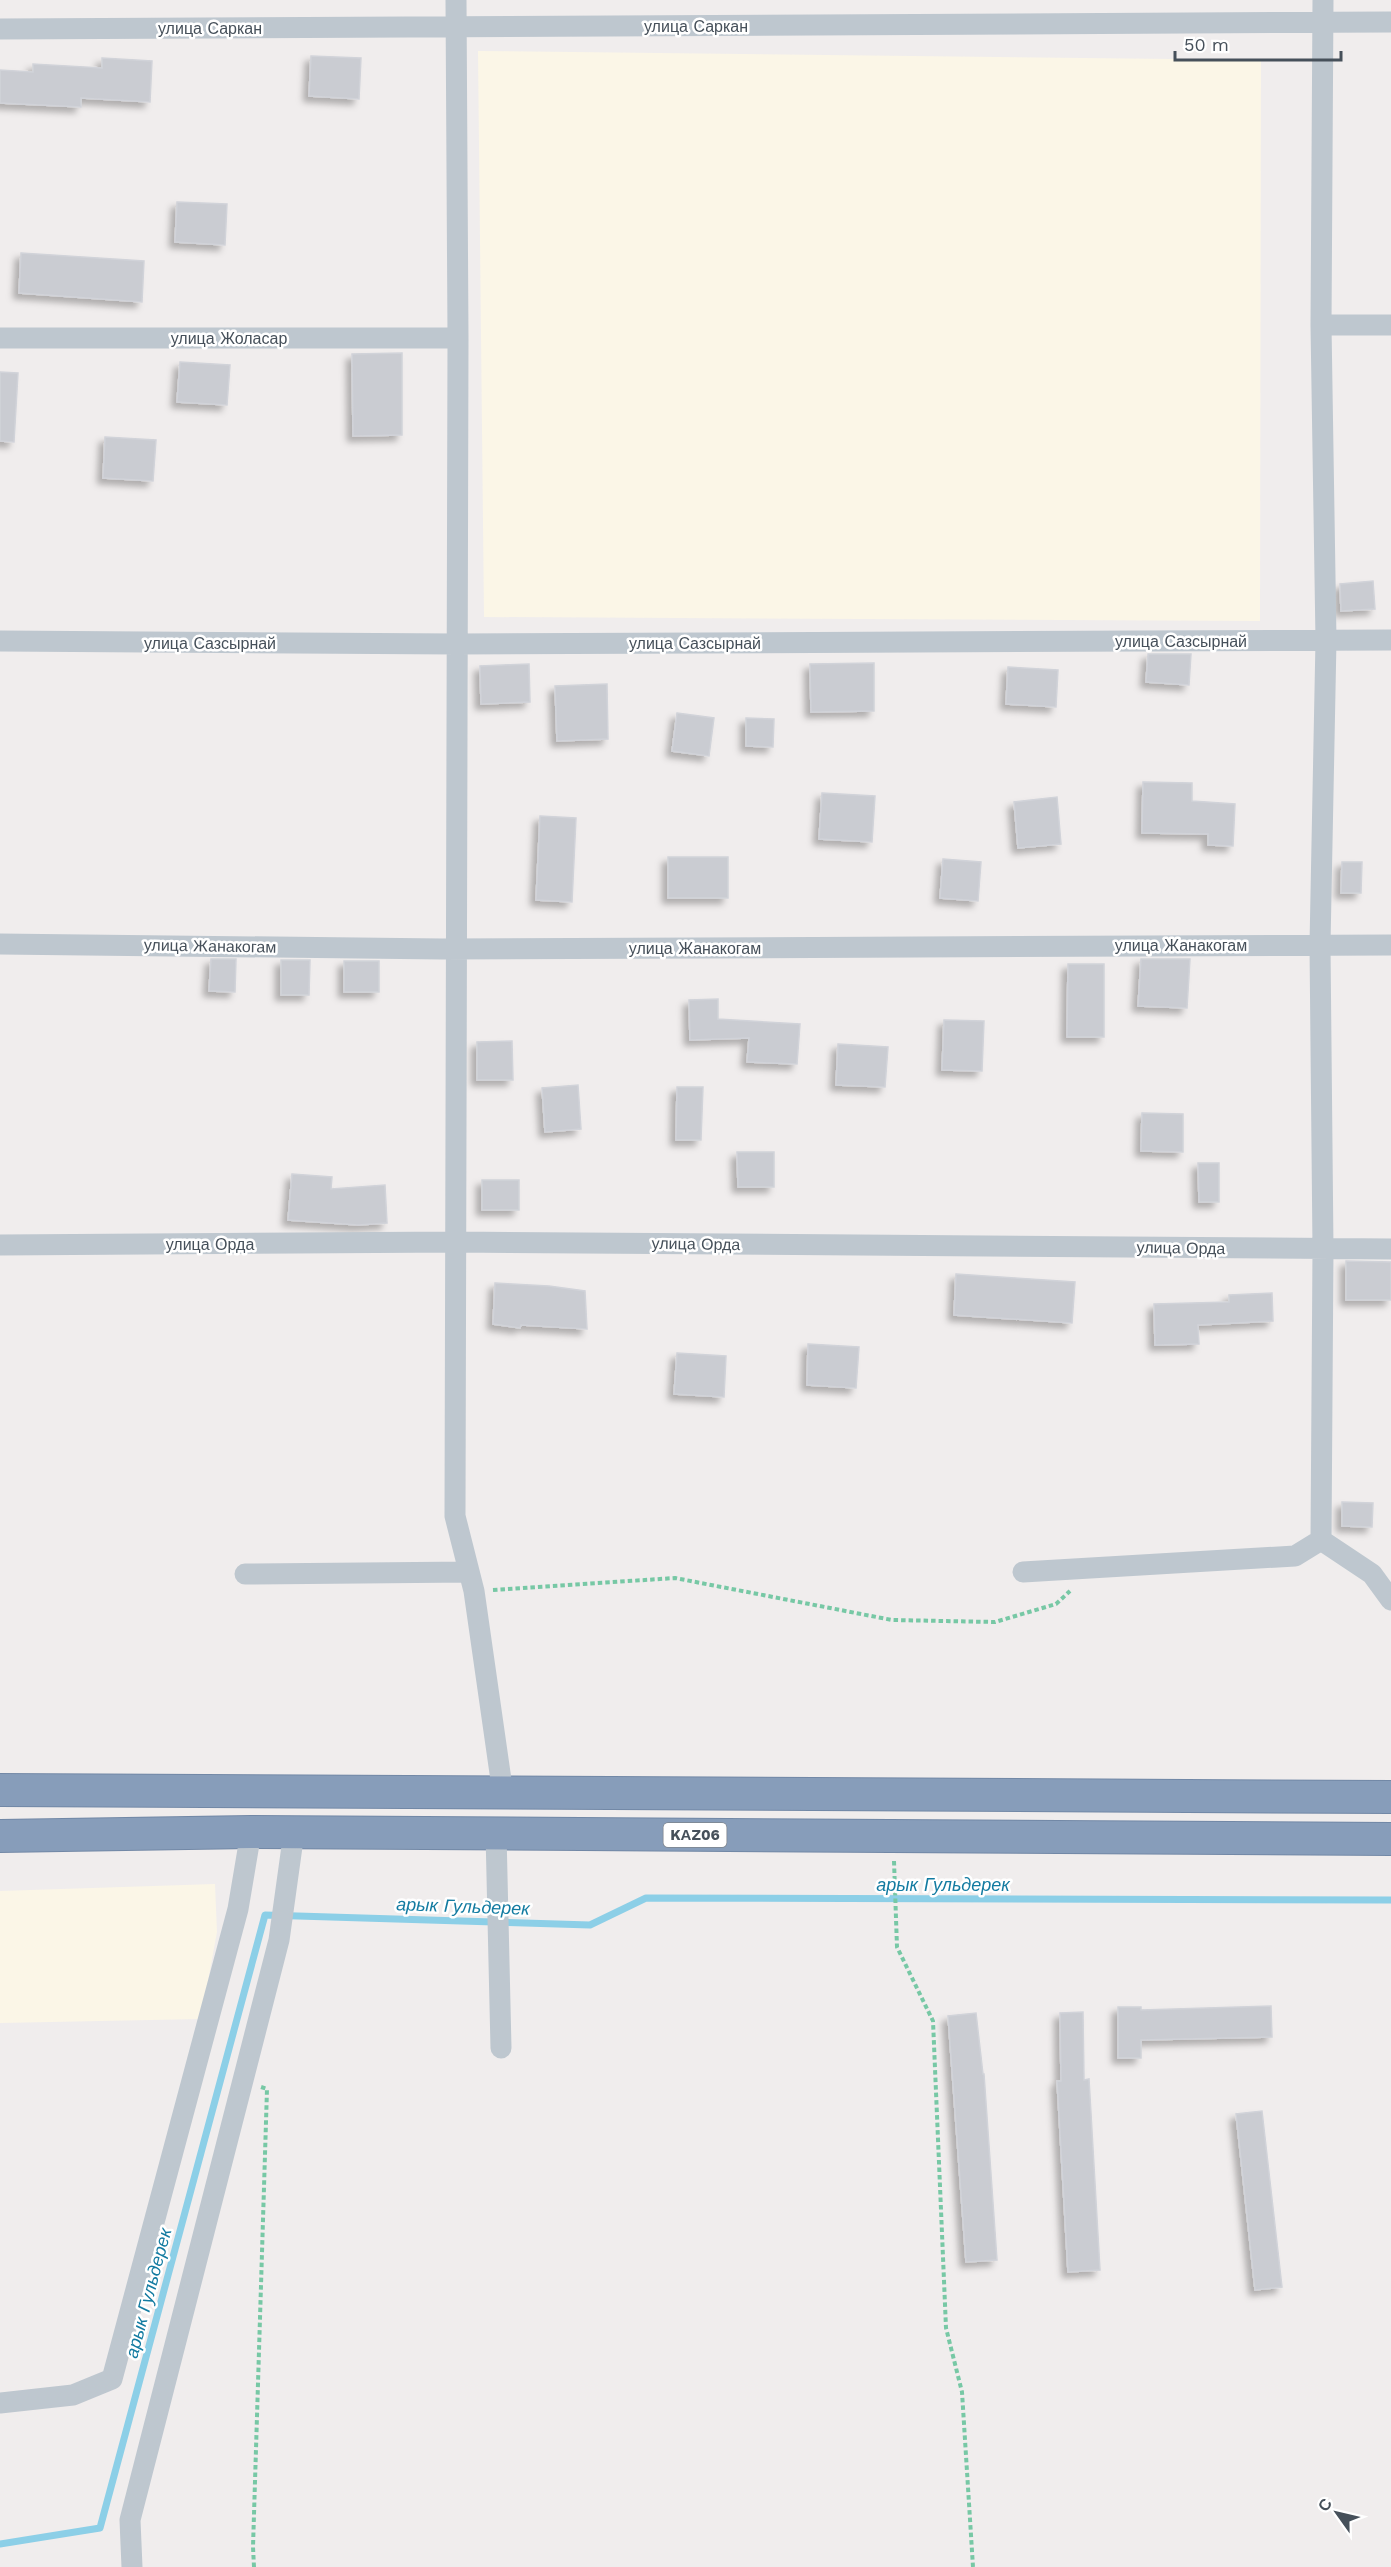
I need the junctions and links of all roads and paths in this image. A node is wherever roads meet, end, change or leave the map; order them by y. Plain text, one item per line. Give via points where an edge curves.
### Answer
1 (456, 0) edge
2 (1323, 0) edge
3 (1323, 22) junction
4 (1391, 22) edge
5 (456, 27) junction
6 (0, 29) edge
7 (1321, 325) junction
8 (1391, 325) edge
9 (0, 338) edge
10 (458, 338) junction
11 (1326, 640) junction
12 (1391, 640) edge
13 (0, 641) edge
14 (457, 644) junction
15 (0, 944) edge
16 (1320, 945) junction
17 (1391, 945) edge
18 (456, 949) junction
19 (456, 1242) junction
20 (0, 1245) edge
21 (1391, 1249) edge
22 (1323, 1250) junction
23 (1321, 1540) junction
24 (1093, 1568) junction
25 (1023, 1572) dead end
26 (245, 1574) dead end
27 (472, 1582) junction
28 (1391, 1600) edge
29 (0, 1790) edge
30 (503, 1794) junction
31 (1391, 1797) edge
32 (251, 1832) junction
33 (294, 1832) junction
34 (496, 1833) junction
35 (0, 1836) edge
36 (893, 1836) junction
37 (1391, 1839) edge
38 (501, 2048) dead end
39 (242, 2082) junction
40 (0, 2403) edge
41 (132, 2567) edge
42 (254, 2567) edge
43 (973, 2567) edge

1 - 5 street
2 - 3 street
3 - 4 street, улица Саркан
3 - 5 street, улица Саркан
3 - 7 street
5 - 6 street, улица Саркан
5 - 10 street
7 - 8 street
7 - 11 street
9 - 10 street, улица Жоласар
10 - 14 street
11 - 12 street, улица Сазсырнай
11 - 14 street, улица Сазсырнай
11 - 16 street
13 - 14 street, улица Сазсырнай
14 - 18 street
15 - 18 street, улица Жанакогам
16 - 17 street, улица Жанакогам
16 - 18 street, улица Жанакогам
16 - 22 street
18 - 19 street
19 - 20 street, улица Орда
19 - 22 street, улица Орда
19 - 27 street via 455,1516
21 - 22 street, улица Орда
22 - 23 street
23 - 24 street via 1295,1556
23 - 28 street via 1372,1574
24 - 25 street
24 - 27 path via 1056,1604 996,1622 892,1620 675,1578
26 - 27 street
27 - 30 street
29 - 30 highway
30 - 31 highway
32 - 33 highway, KАZ06
32 - 35 highway, KАZ06
32 - 40 street via 238,1909 112,2379 73,2395
33 - 34 highway, KАZ06
33 - 39 street via 279,1940
34 - 36 highway, KАZ06
34 - 38 street
36 - 37 highway, KАZ06
36 - 43 path via 897,1947 933,2021 946,2328 962,2392
39 - 41 street via 130,2520
39 - 42 path via 267,2089

